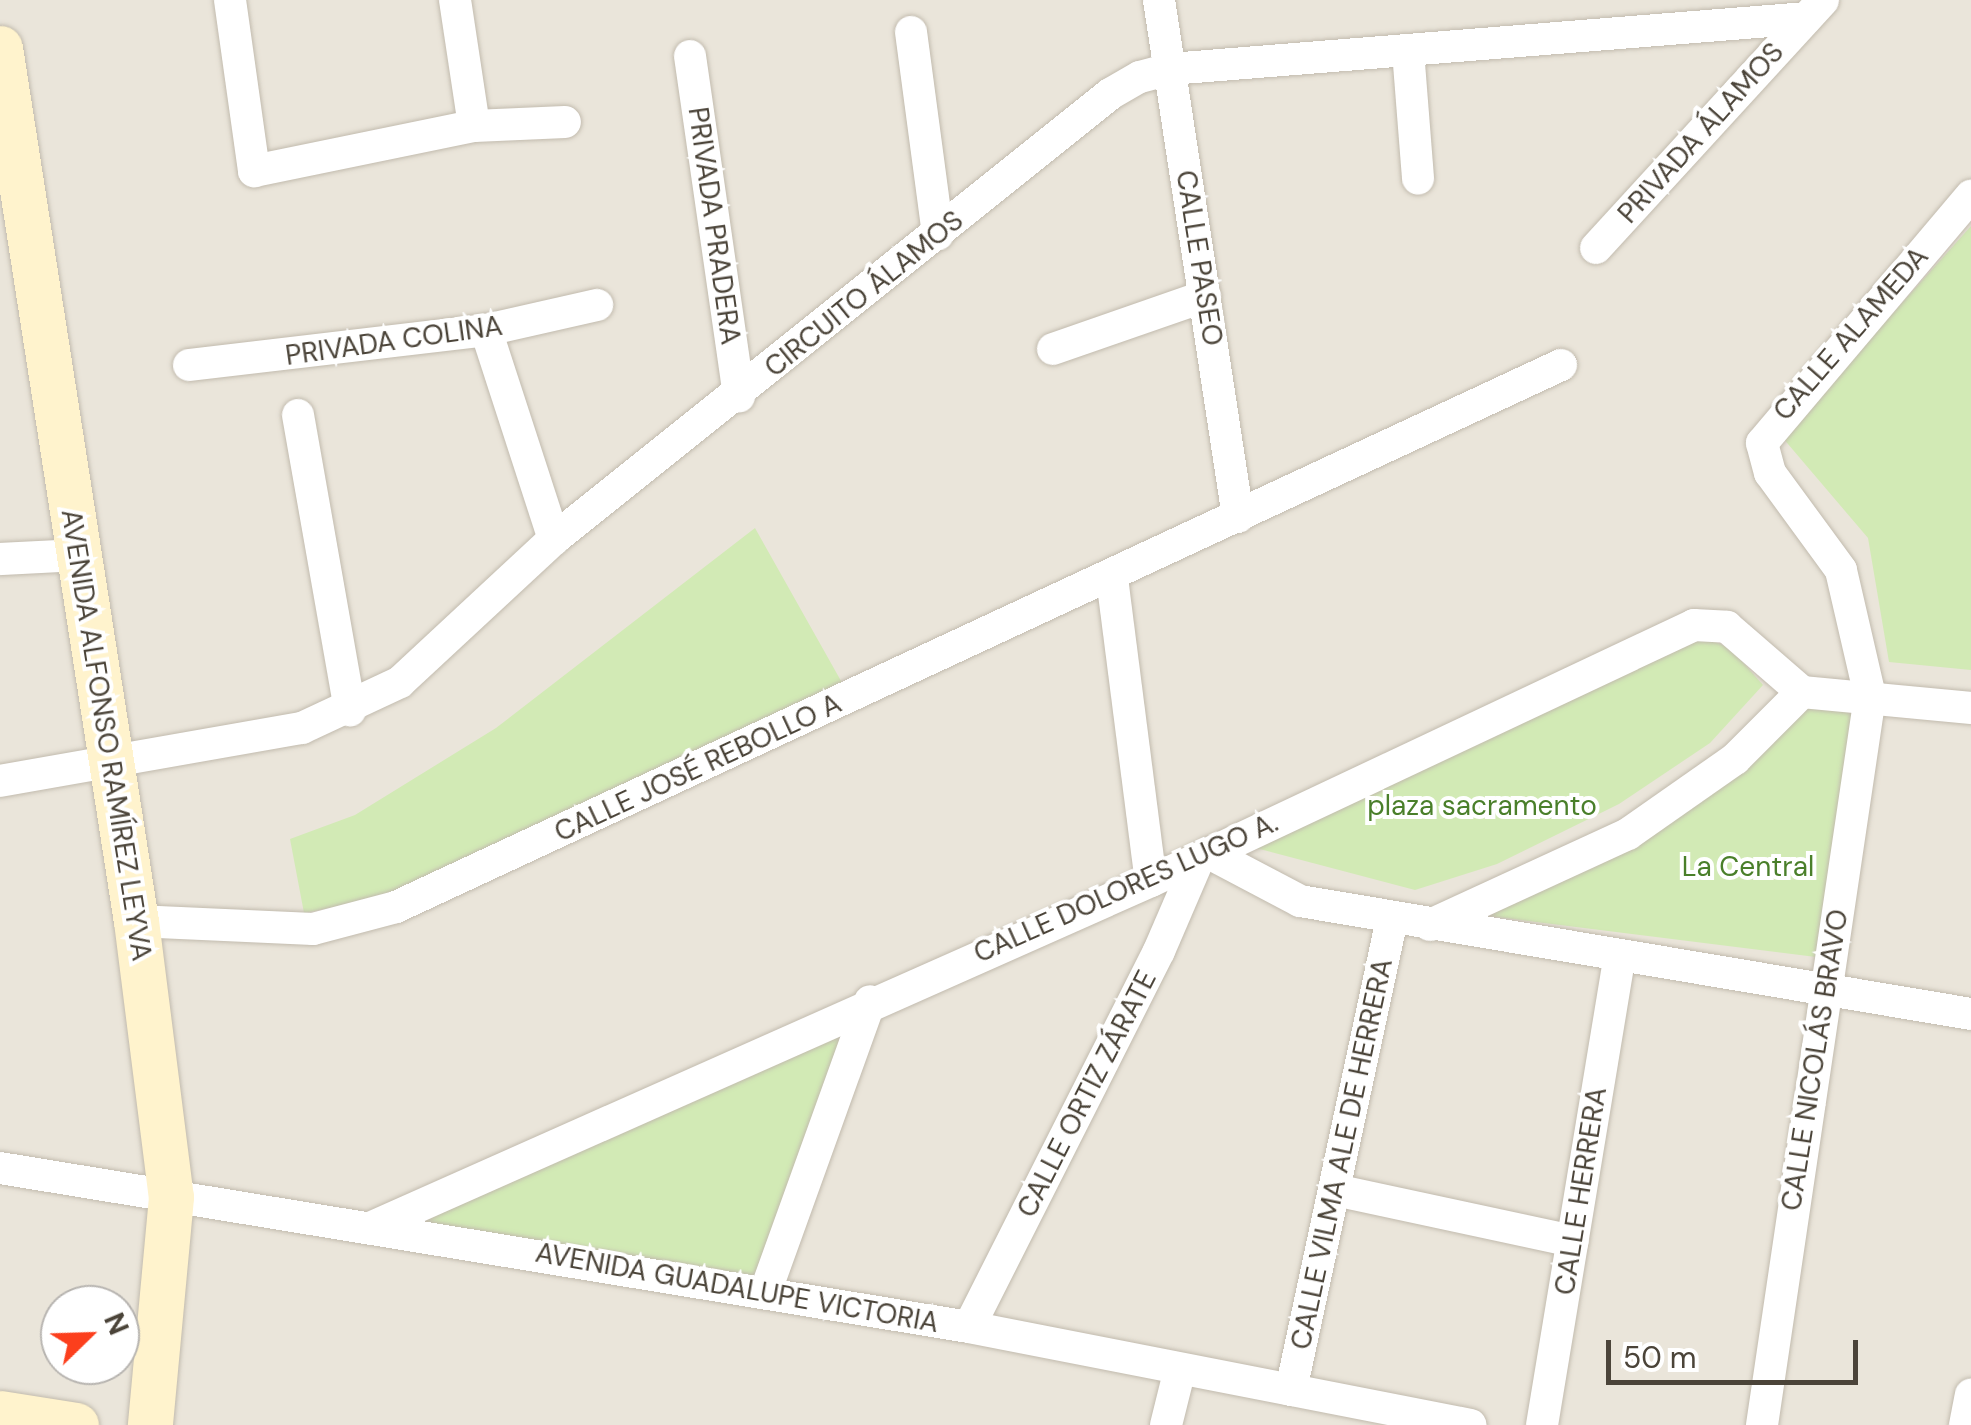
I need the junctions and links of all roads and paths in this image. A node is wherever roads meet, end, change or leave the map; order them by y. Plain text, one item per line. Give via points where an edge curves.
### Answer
1 (230, 0) edge
2 (455, 0) edge
3 (1159, 0) edge
4 (1814, 9) edge
5 (911, 32) dead end
6 (0, 48) edge
7 (1408, 51) junction
8 (690, 56) dead end
9 (1170, 69) junction
10 (565, 122) dead end
11 (474, 126) junction
12 (1418, 178) dead end
13 (1971, 196) edge
14 (938, 234) junction
15 (1596, 248) dead end
16 (1205, 296) junction
17 (597, 305) dead end
18 (486, 330) junction
19 (1053, 348) dead end
20 (1562, 365) dead end
21 (189, 366) dead end
22 (739, 396) junction
23 (298, 415) dead end
24 (1238, 517) junction
25 (554, 539) junction
26 (78, 555) junction
27 (0, 560) edge
28 (1112, 578) junction
29 (1802, 692) junction
30 (1870, 696) junction
31 (1971, 708) edge
32 (350, 710) junction
33 (110, 762) junction
34 (0, 781) edge
35 (1204, 855) junction
36 (1151, 881) junction
37 (1392, 918) junction
38 (136, 921) junction
39 (1430, 925) junction
40 (1620, 956) junction
41 (1826, 986) junction
42 (870, 1001) junction
43 (1971, 1014) edge
44 (0, 1168) edge
45 (1336, 1190) junction
46 (171, 1197) junction
47 (372, 1226) junction
48 (1572, 1241) junction
49 (764, 1294) junction
50 (969, 1327) junction
51 (1180, 1369) junction
52 (1291, 1390) junction
53 (1971, 1395) edge
54 (0, 1413) edge
55 (76, 1425) edge
56 (150, 1425) edge
57 (1166, 1425) edge
58 (1471, 1425) edge
59 (1542, 1425) edge
60 (1762, 1425) edge
61 (1966, 1425) edge

1 - 11 street via 254,171
2 - 11 street
3 - 9 street, CALLE PASEO
4 - 7 street, CIRCUITO ÁLAMOS
4 - 15 street, PRIVADA ÁLAMOS
5 - 14 street
6 - 26 street, AVENIDA ALFONSO RAMÍREZ LEYVA
7 - 9 street, CIRCUITO ÁLAMOS
7 - 12 street
8 - 22 street, PRIVADA PRADERA
9 - 14 street, CIRCUITO ÁLAMOS via 1110,94
9 - 16 street, CALLE PASEO
10 - 11 street
13 - 30 street, CALLE ALAMEDA via 1762,443 1770,473 1840,570
14 - 22 street, CIRCUITO ÁLAMOS
16 - 19 street
16 - 24 street, CALLE PASEO
17 - 18 street, PRIVADA COLINA
18 - 21 street, PRIVADA COLINA
18 - 25 street
20 - 24 street, CALLE JOSÉ REBOLLO A
22 - 25 street, CIRCUITO ÁLAMOS
23 - 32 street
24 - 28 street, CALLE JOSÉ REBOLLO A
25 - 32 street, CIRCUITO ÁLAMOS via 400,682
26 - 27 street
26 - 33 street, AVENIDA ALFONSO RAMÍREZ LEYVA
28 - 36 street
28 - 38 street, CALLE JOSÉ REBOLLO A via 396,908 313,928
29 - 30 street
29 - 35 street, CALLE DOLORES LUGO A. via 1728,627 1694,625
29 - 39 street via 1735,759 1628,834
30 - 31 street
30 - 41 street, CALLE NICOLÁS BRAVO
32 - 33 street, CIRCUITO ÁLAMOS via 244,741
33 - 34 street, CIRCUITO ÁLAMOS
33 - 38 street, AVENIDA ALFONSO RAMÍREZ LEYVA
35 - 36 street, CALLE DOLORES LUGO A.
35 - 37 street via 1300,900
35 - 50 street, CALLE ORTIZ ZÁRATE
36 - 42 street, CALLE DOLORES LUGO A.
37 - 39 street
37 - 45 street, CALLE VILMA ALE DE HERRERA
38 - 46 street, AVENIDA ALFONSO RAMÍREZ LEYVA
39 - 40 street
40 - 41 street
40 - 48 street, CALLE HERRERA
41 - 43 street
41 - 60 street, CALLE NICOLÁS BRAVO
42 - 47 street, CALLE DOLORES LUGO A.
42 - 49 street
44 - 46 street, AVENIDA GUADALUPE VICTORIA
45 - 48 street
45 - 52 street, CALLE VILMA ALE DE HERRERA
46 - 47 street, AVENIDA GUADALUPE VICTORIA
46 - 56 street, AVENIDA ALFONSO RAMÍREZ LEYVA
47 - 49 street, AVENIDA GUADALUPE VICTORIA
48 - 59 street, CALLE HERRERA
49 - 50 street, AVENIDA GUADALUPE VICTORIA
50 - 51 street, AVENIDA GUADALUPE VICTORIA
51 - 52 street, AVENIDA GUADALUPE VICTORIA
51 - 57 street
52 - 58 street, AVENIDA GUADALUPE VICTORIA
53 - 61 street
54 - 55 street

